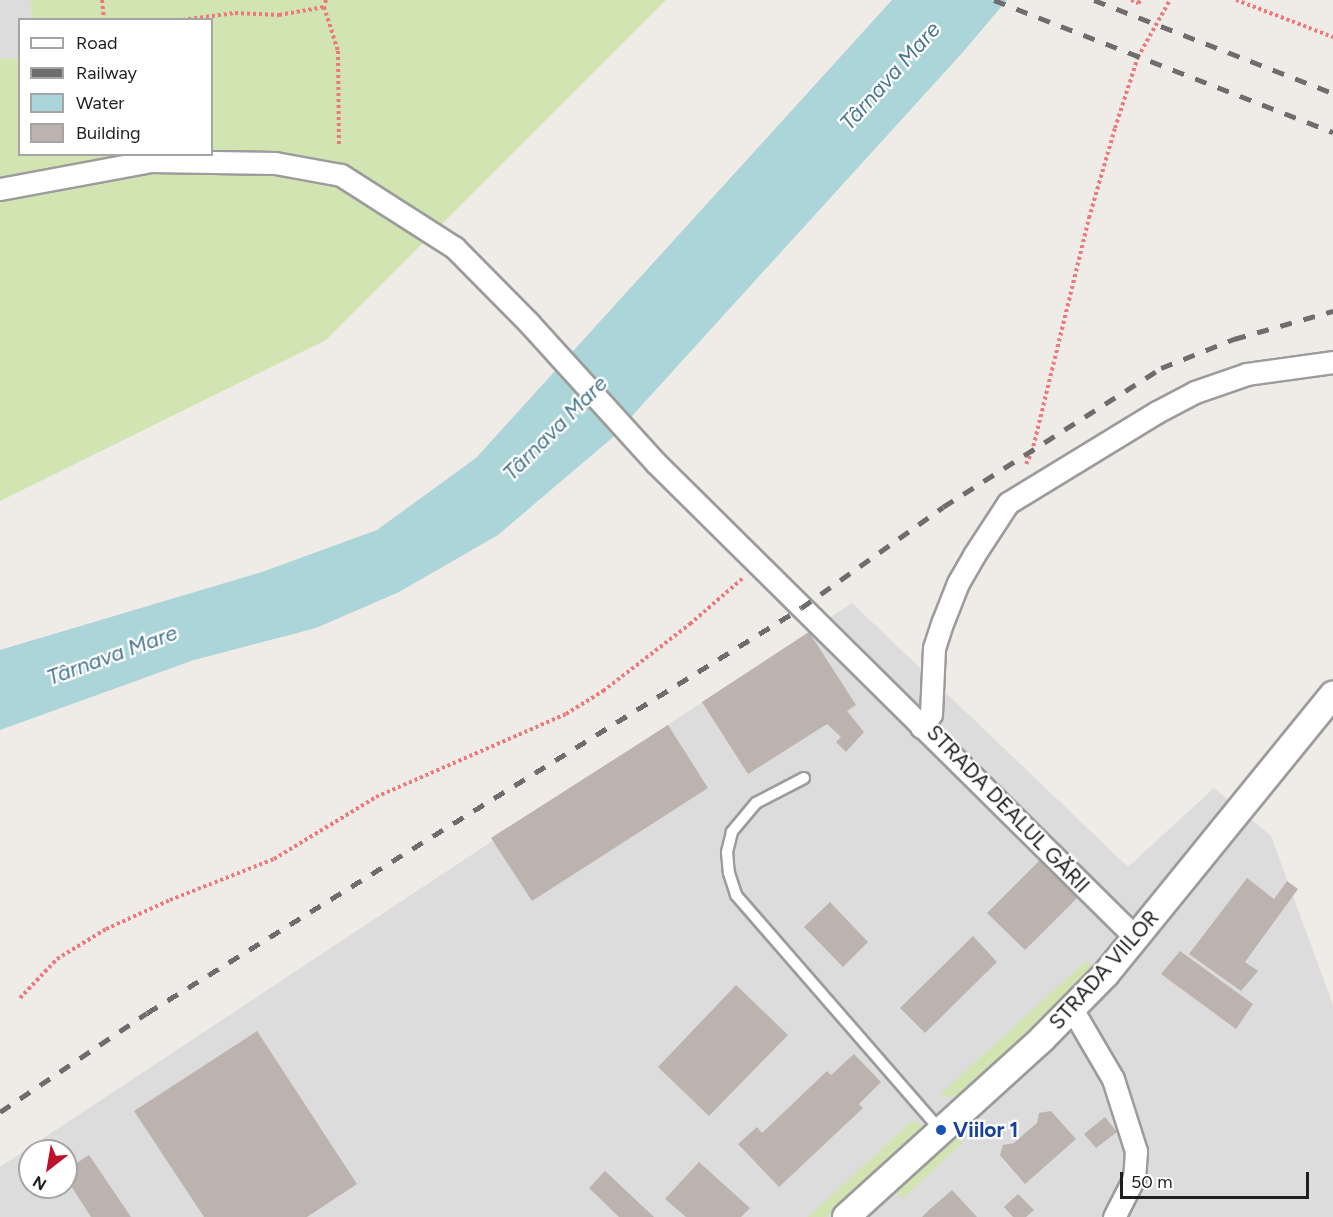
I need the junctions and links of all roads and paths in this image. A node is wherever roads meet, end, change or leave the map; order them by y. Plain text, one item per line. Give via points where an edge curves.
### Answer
1 (102, 0) edge
2 (326, 0) edge
3 (1131, 0) edge
4 (1142, 0) edge
5 (1170, 0) edge
6 (1236, 0) edge
7 (324, 7) junction
8 (104, 18) edge
9 (197, 18) edge
10 (1333, 38) edge
11 (339, 145) dead end
12 (0, 189) edge
13 (1333, 362) edge
14 (1008, 503) junction
15 (758, 564) junction
16 (1333, 695) edge
17 (921, 727) junction
18 (804, 778) dead end
19 (1136, 938) junction
20 (20, 998) dead end
21 (1072, 1009) junction
22 (941, 1130) junction
23 (846, 1217) edge
24 (1114, 1217) edge

1 - 8 path
2 - 7 path
3 - 4 path
5 - 14 path via 1138,57 1115,128 1032,452
6 - 10 path
7 - 9 path via 279,15 235,13
7 - 11 path via 338,51
12 - 15 street via 151,162 275,163 341,175 455,248 656,463
13 - 14 street, STRADA DEALUL GĂRII via 1247,374 1195,392
14 - 17 street, STRADA DEALUL GĂRII via 974,555 946,612 934,648 931,714
15 - 17 street
15 - 20 path via 690,624 603,691 566,714 376,798 274,859 106,929 57,959
16 - 19 street, STRADA VIILOR
17 - 19 street, STRADA DEALUL GĂRII
18 - 22 lane via 756,803 732,832 727,852 736,895
19 - 21 street, STRADA VIILOR
21 - 22 street, STRADA VIILOR
21 - 24 street via 1113,1079 1136,1151 1134,1178
22 - 23 street, STRADA VIILOR

